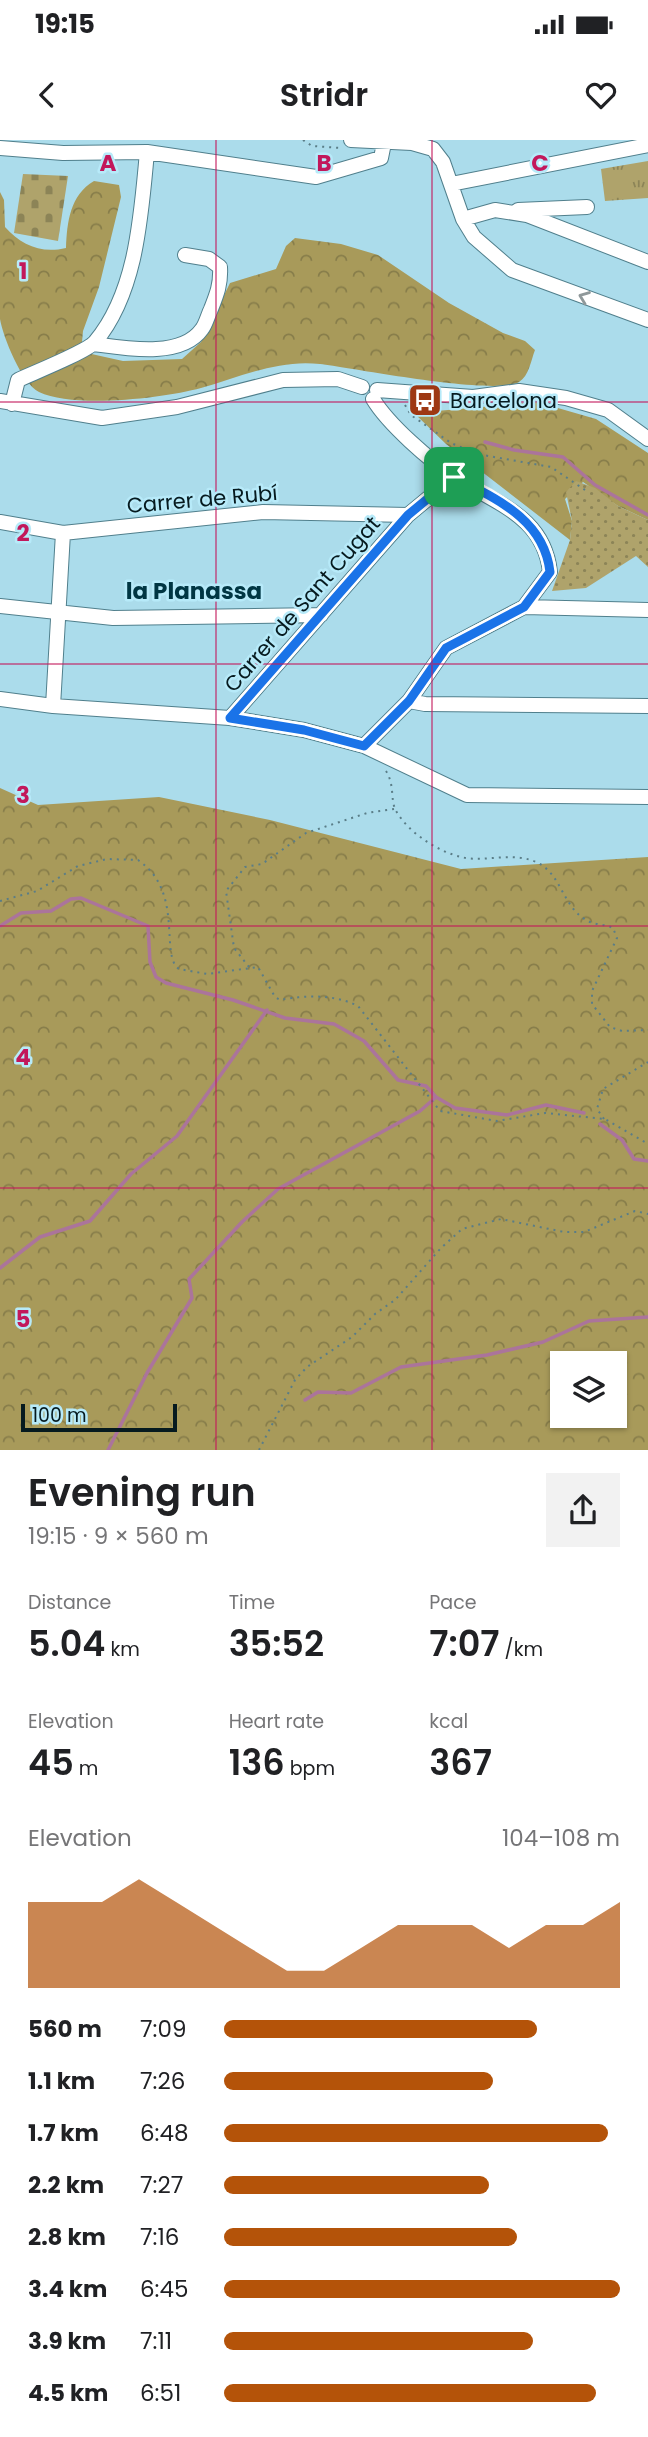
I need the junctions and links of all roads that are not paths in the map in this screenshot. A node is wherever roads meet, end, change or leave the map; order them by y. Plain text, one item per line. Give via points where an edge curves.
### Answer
1 (351, 140) edge
2 (384, 143) junction
3 (648, 145) edge
4 (0, 148) edge
5 (147, 152) junction
6 (451, 184) junction
7 (587, 207) dead end
8 (515, 214) junction
9 (463, 219) junction
10 (185, 255) dead end
11 (648, 262) edge
12 (648, 320) edge
13 (94, 344) junction
14 (375, 394) junction
15 (6, 403) edge
16 (648, 425) edge
17 (632, 426) junction
18 (648, 439) edge
19 (454, 477) junction
20 (408, 515) junction
21 (0, 522) edge
22 (63, 533) junction
23 (0, 606) edge
24 (524, 607) junction
25 (648, 610) edge
26 (59, 611) junction
27 (321, 615) junction
28 (0, 699) edge
29 (409, 701) junction
30 (53, 706) junction
31 (648, 706) edge
32 (230, 718) junction
33 (364, 746) junction
34 (648, 797) edge

1 - 2 street
2 - 5 street via 381,158 316,177
2 - 6 street via 433,149
3 - 6 street
4 - 5 street
5 - 13 street via 142,207 125,291
6 - 9 street
7 - 8 street via 519,209
8 - 9 street via 495,210
8 - 11 street
12 -> 9 street via 512,270 474,237
10 - 13 street via 209,259 220,267 221,286 202,330 170,347
13 - 15 street via 18,380
14 - 15 street via 363,397 362,387 338,379 283,380 177,407 102,418
14 - 17 street via 403,389 473,397 519,391 608,410
14 - 19 street via 387,418
16 - 17 street
17 - 18 street
19 - 20 street, Carrer de Sant Cugat
19 - 24 street via 509,506 544,544 550,572
20 - 22 street, Carrer de Rubí via 264,512
20 - 27 street, Carrer de Sant Cugat
21 - 22 street, Carrer de Rubí
22 - 26 street
23 - 26 street
24 - 25 street
24 - 29 street via 446,648
26 - 27 street via 113,618
26 - 30 street
27 - 32 street, Carrer de Sant Cugat
28 - 30 street, Carrer de Sant Cugat
29 - 31 street
29 - 33 street
30 - 32 street, Carrer de Sant Cugat
32 - 33 street
33 - 34 street via 467,795

